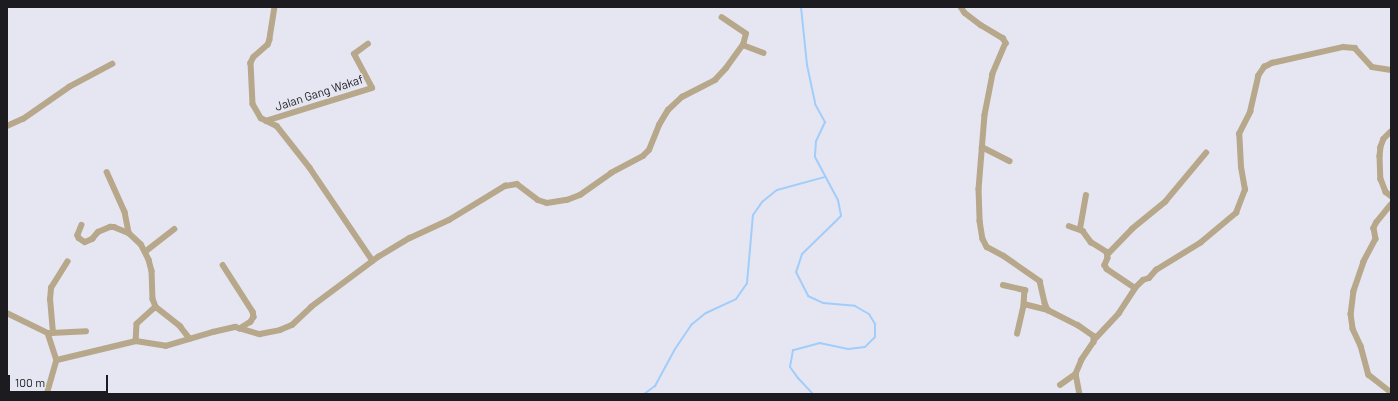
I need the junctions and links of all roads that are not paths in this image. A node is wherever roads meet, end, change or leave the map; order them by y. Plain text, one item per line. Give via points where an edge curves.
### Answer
1 (275, 7) edge
2 (961, 7) edge
3 (722, 18) dead end
4 (368, 44) dead end
5 (743, 45) junction
6 (764, 53) dead end
7 (112, 64) dead end
8 (1391, 70) edge
9 (266, 121) junction
10 (7, 126) edge
11 (1391, 132) edge
12 (982, 147) junction
13 (1206, 153) dead end
14 (1010, 161) dead end
15 (108, 172) dead end
16 (1086, 196) dead end
17 (1391, 196) edge
18 (1391, 205) edge
19 (82, 225) dead end
20 (1069, 226) dead end
21 (174, 229) dead end
22 (1080, 229) junction
23 (129, 233) junction
24 (145, 252) junction
25 (1108, 254) junction
26 (373, 261) junction
27 (67, 262) dead end
28 (223, 265) dead end
29 (1003, 285) dead end
30 (1135, 288) junction
31 (1024, 304) junction
32 (156, 307) junction
33 (1048, 310) junction
34 (7, 313) edge
35 (240, 329) junction
36 (86, 331) dead end
37 (51, 333) junction
38 (1017, 334) dead end
39 (190, 339) junction
40 (1095, 339) junction
41 (136, 341) junction
42 (57, 360) junction
43 (1076, 374) junction
44 (1060, 385) dead end
45 (1391, 392) edge
46 (47, 394) edge
47 (1080, 394) edge

1 - 9 street via 268,45 254,57 252,63 253,104 261,118
2 - 12 street via 981,25 1003,38 1006,43 990,86
3 - 5 street via 746,34
4 - 9 street, Jalan Gang Wakaf via 354,54 372,88
5 - 6 street
5 - 26 street via 715,80 682,97 668,110 649,150 643,156 611,173 580,195 568,200 547,203 513,183 448,220 410,238
7 - 10 street via 69,87 23,119
8 - 30 street via 1372,67 1355,48 1343,46 1264,67 1258,76 1250,112 1239,134 1245,190 1236,213 1200,243 1156,270
9 - 26 street via 277,126 310,168
11 - 17 street via 1384,139 1380,151 1381,179 1386,192
12 - 14 street
12 - 33 street via 979,205 984,244 1040,281
13 - 25 street via 1165,202 1132,229
15 - 23 street via 125,212
16 - 22 street
18 - 45 street via 1374,228 1376,239 1364,262 1354,291 1351,314 1353,329 1369,375
19 - 23 street via 78,235 85,242 110,227
20 - 22 street
21 - 24 street
22 - 25 street via 1091,242
23 - 24 street via 137,239
24 - 32 street via 151,265 153,299
25 - 30 street via 1105,265 1107,270
26 - 35 street via 311,307 292,325 260,334
27 - 37 street via 51,288
28 - 35 street via 253,312 251,322
29 - 31 street via 1025,290
30 - 40 street via 1119,313
31 - 33 street
31 - 38 street
32 - 39 street via 180,326
32 - 41 street via 137,324
33 - 40 street via 1091,333
34 - 37 street
35 - 39 street via 225,329
36 - 37 street
37 - 42 street
39 - 41 street via 160,347
40 - 43 street
41 - 42 street
42 - 46 street
43 - 44 street
43 - 47 street

